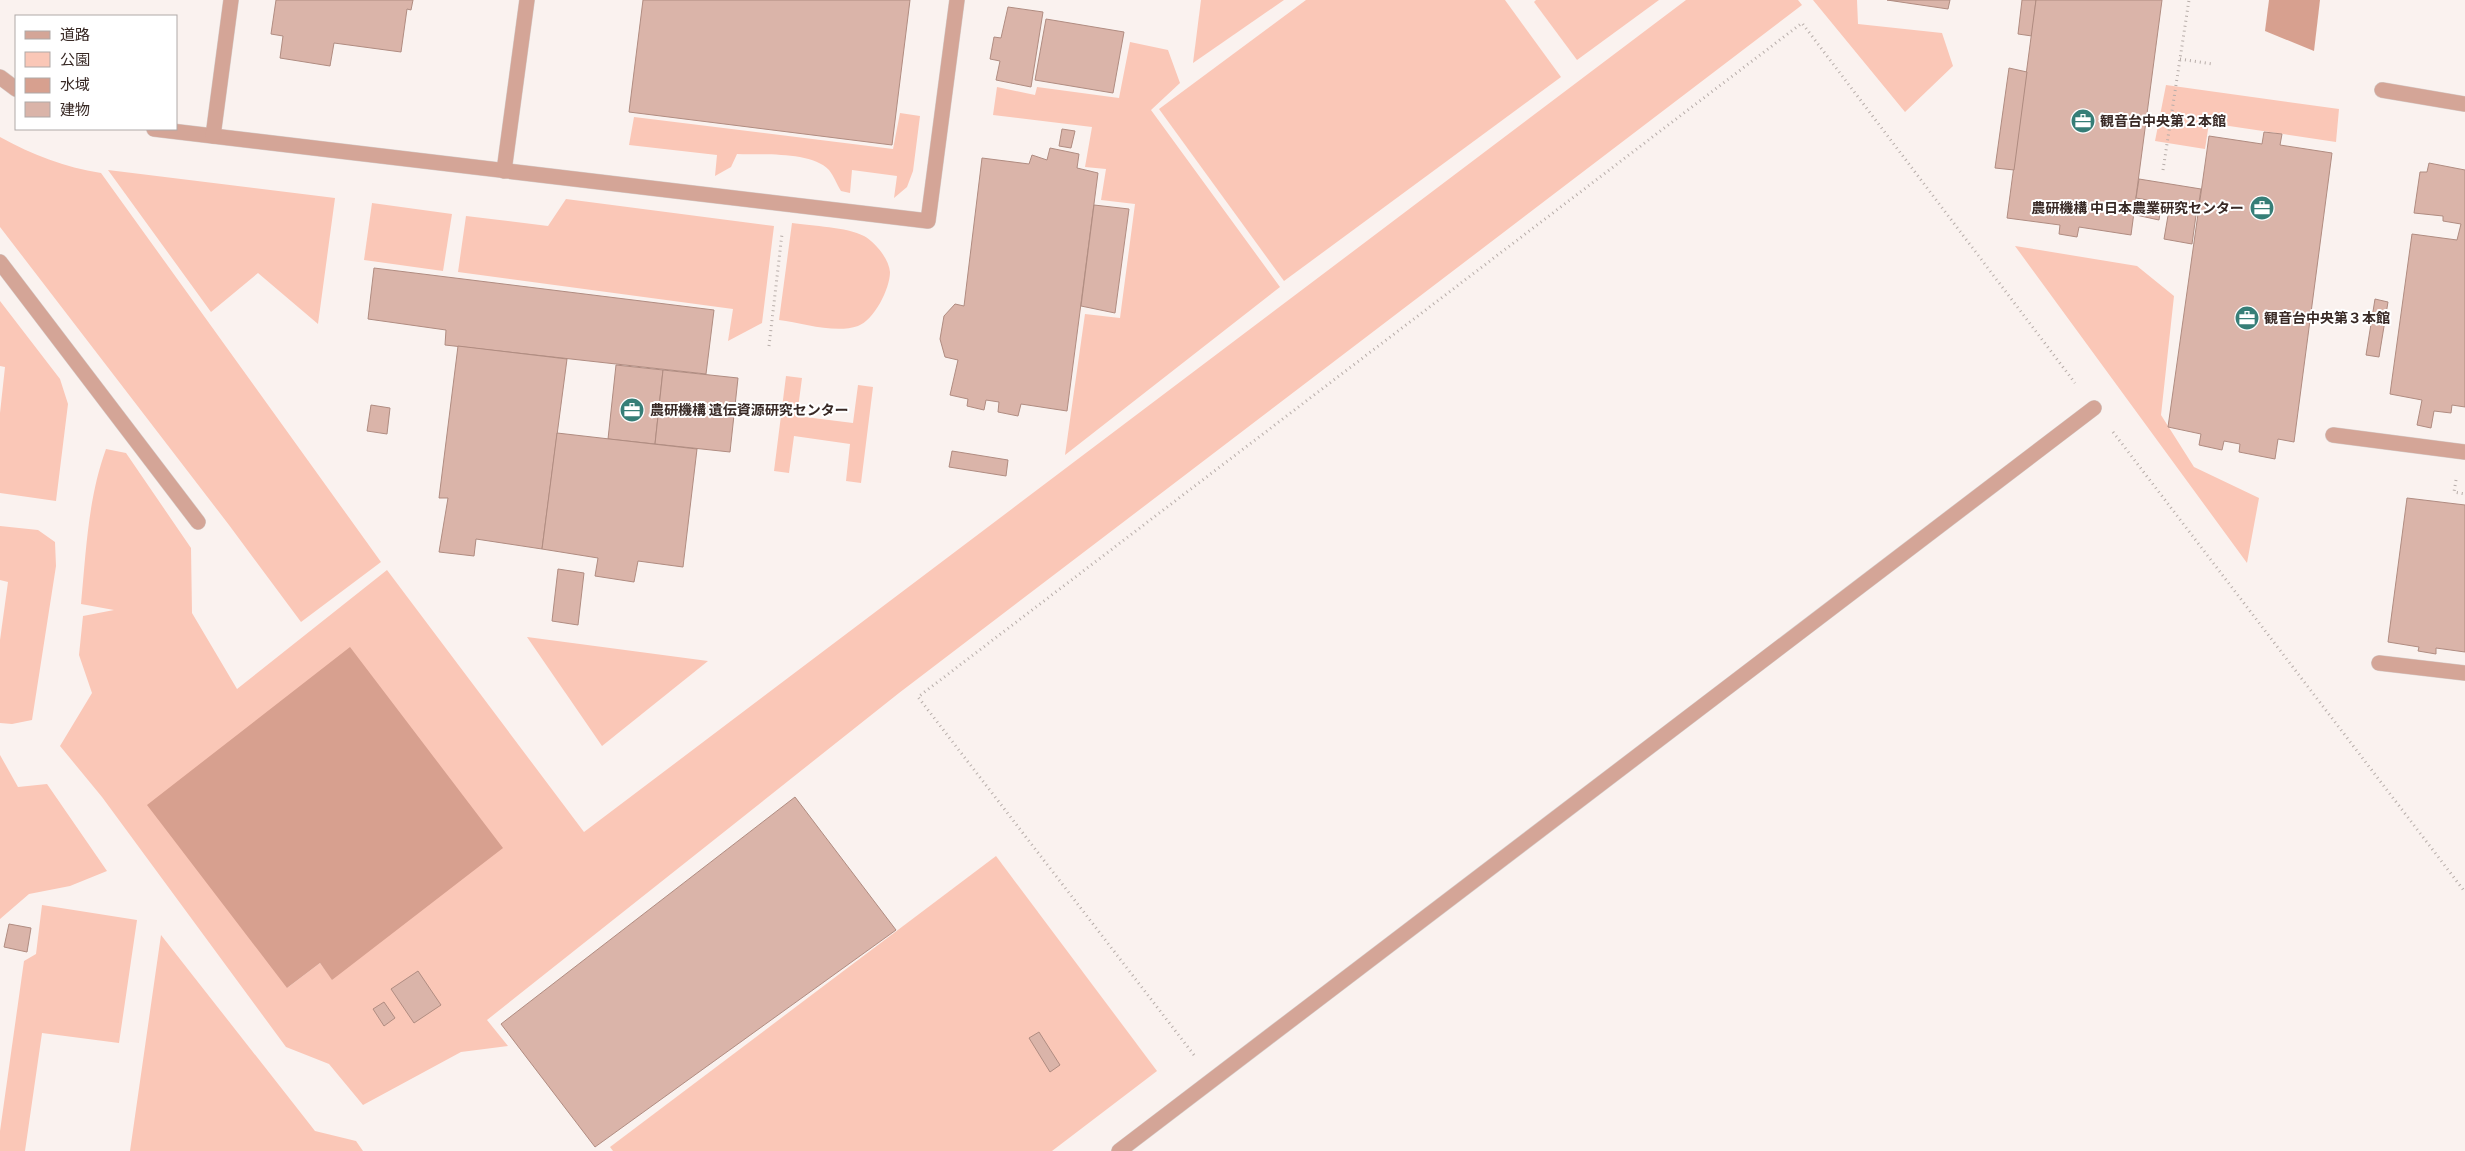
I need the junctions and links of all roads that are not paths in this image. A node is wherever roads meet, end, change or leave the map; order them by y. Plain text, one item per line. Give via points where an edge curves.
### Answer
1 (231, 0) edge
2 (527, 0) edge
3 (957, 0) edge
4 (0, 77) edge
5 (15, 88) edge
6 (2382, 90) dead end
7 (2465, 104) edge
8 (162, 130) edge
9 (213, 136) junction
10 (504, 171) junction
11 (0, 262) edge
12 (2094, 408) road end
13 (2334, 435) dead end
14 (2465, 452) edge
15 (198, 522) dead end
16 (2379, 663) dead end
17 (2465, 673) edge
18 (1118, 1151) edge

1 - 9 lane
2 - 10 lane
3 - 10 lane via 928,221
4 - 5 lane
6 - 7 lane
8 - 9 lane
9 - 10 lane
11 - 15 lane
12 - 18 lane
13 - 14 lane
16 - 17 lane

